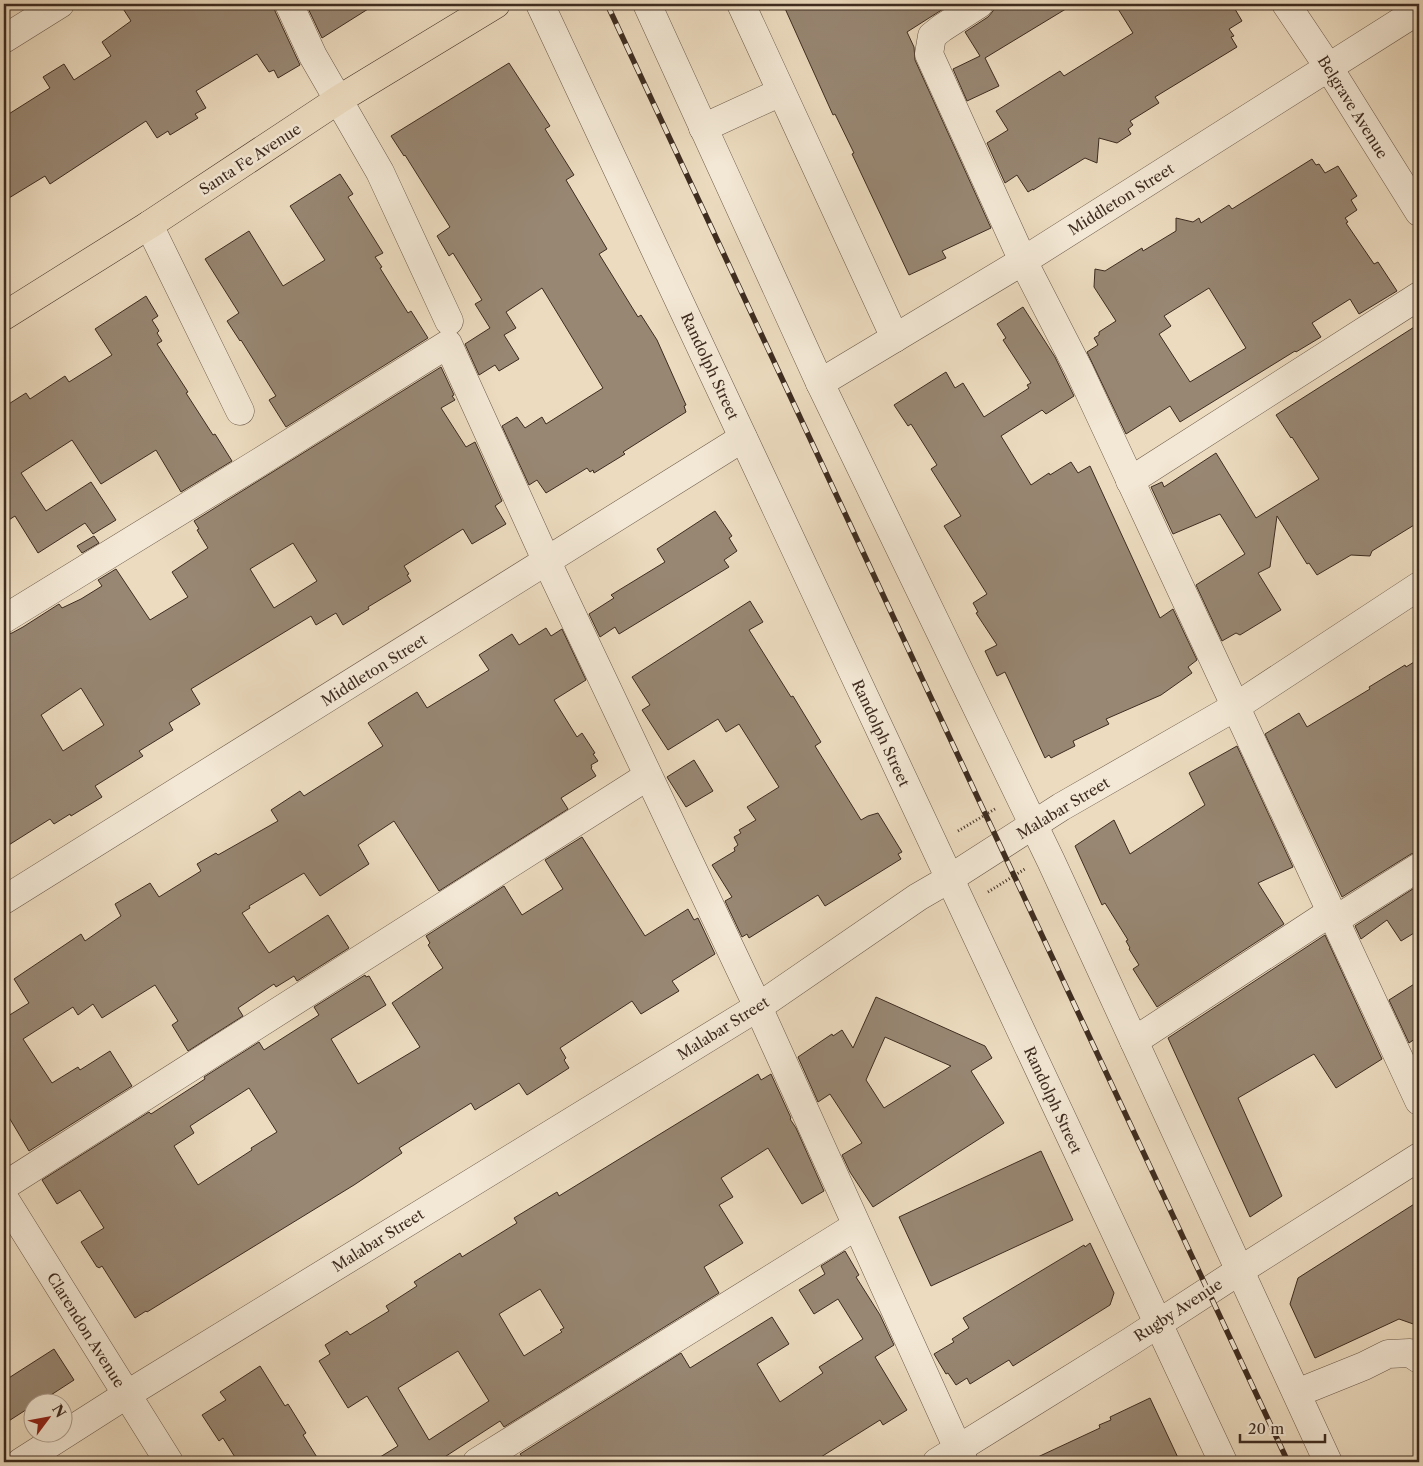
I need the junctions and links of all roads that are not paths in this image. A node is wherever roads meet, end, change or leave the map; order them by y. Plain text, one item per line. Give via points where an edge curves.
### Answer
1 (60, 4) edge
2 (289, 4) edge
3 (496, 4) edge
4 (540, 4) edge
5 (647, 4) edge
6 (741, 4) edge
7 (979, 4) edge
8 (1286, 4) edge
9 (1419, 10) edge
10 (4, 39) edge
11 (1329, 68) junction
12 (781, 92) junction
13 (338, 100) junction
14 (703, 128) junction
15 (1419, 212) edge
16 (149, 225) junction
17 (1023, 261) junction
18 (1419, 296) edge
19 (4, 316) edge
20 (449, 322) dead end
21 (895, 338) junction
22 (820, 382) junction
23 (240, 411) dead end
24 (744, 438) junction
25 (1130, 481) junction
26 (547, 562) junction
27 (1419, 586) edge
28 (4, 619) edge
29 (1235, 707) junction
30 (648, 776) junction
31 (1033, 825) junction
32 (1419, 867) edge
33 (949, 879) junction
34 (4, 900) edge
35 (1333, 916) junction
36 (758, 1007) junction
37 (1134, 1041) junction
38 (1419, 1101) edge
39 (1419, 1158) edge
40 (4, 1186) edge
41 (4, 1198) edge
42 (856, 1226) junction
43 (1239, 1271) junction
44 (1159, 1323) junction
45 (1419, 1359) edge
46 (1297, 1393) junction
47 (126, 1395) junction
48 (953, 1458) edge
49 (21, 1462) edge
50 (169, 1462) edge
51 (477, 1462) edge
52 (1223, 1462) edge
53 (1328, 1462) edge

1 - 10 street
2 - 13 street
3 - 13 main road, Santa Fe Avenue
4 - 24 street, Randolph Street
5 - 14 street
6 - 12 street
7 - 17 street via 932,36 929,54
8 - 11 street, Belgrave Avenue
9 - 11 street, Middleton Street
11 - 15 street, Belgrave Avenue
11 - 17 street, Middleton Street
12 - 14 street
12 - 21 street
13 - 16 main road, Santa Fe Avenue
13 - 20 street via 380,172
14 - 22 street
16 - 19 main road, Santa Fe Avenue
16 - 23 street
17 - 21 street, Middleton Street
17 - 25 street via 1079,370
18 - 25 street
21 - 22 street, Middleton Street
22 - 31 street
24 - 26 street, Middleton Street
24 - 33 street, Randolph Street
25 - 29 street
26 - 28 street via 448,344
26 - 30 street
26 - 34 street, Middleton Street
27 - 29 street, Malabar Street
29 - 31 street, Malabar Street
29 - 35 street
30 - 36 street
30 - 40 street
31 - 33 street, Malabar Street
31 - 37 street
32 - 35 street
33 - 36 street, Malabar Street
33 - 44 street, Randolph Street
35 - 37 street
35 - 38 street
36 - 42 street
36 - 47 street, Malabar Street
37 - 43 street
39 - 43 street, Rugby Avenue
41 - 47 street, Clarendon Avenue
42 - 48 street
42 - 51 street
43 - 44 street, Rugby Avenue
43 - 46 street
44 - 48 street, Rugby Avenue
44 - 52 street, Randolph Street
45 - 46 street via 1410,1353 1388,1354
46 - 53 street
47 - 49 street, Malabar Street
47 - 50 street, Clarendon Avenue

